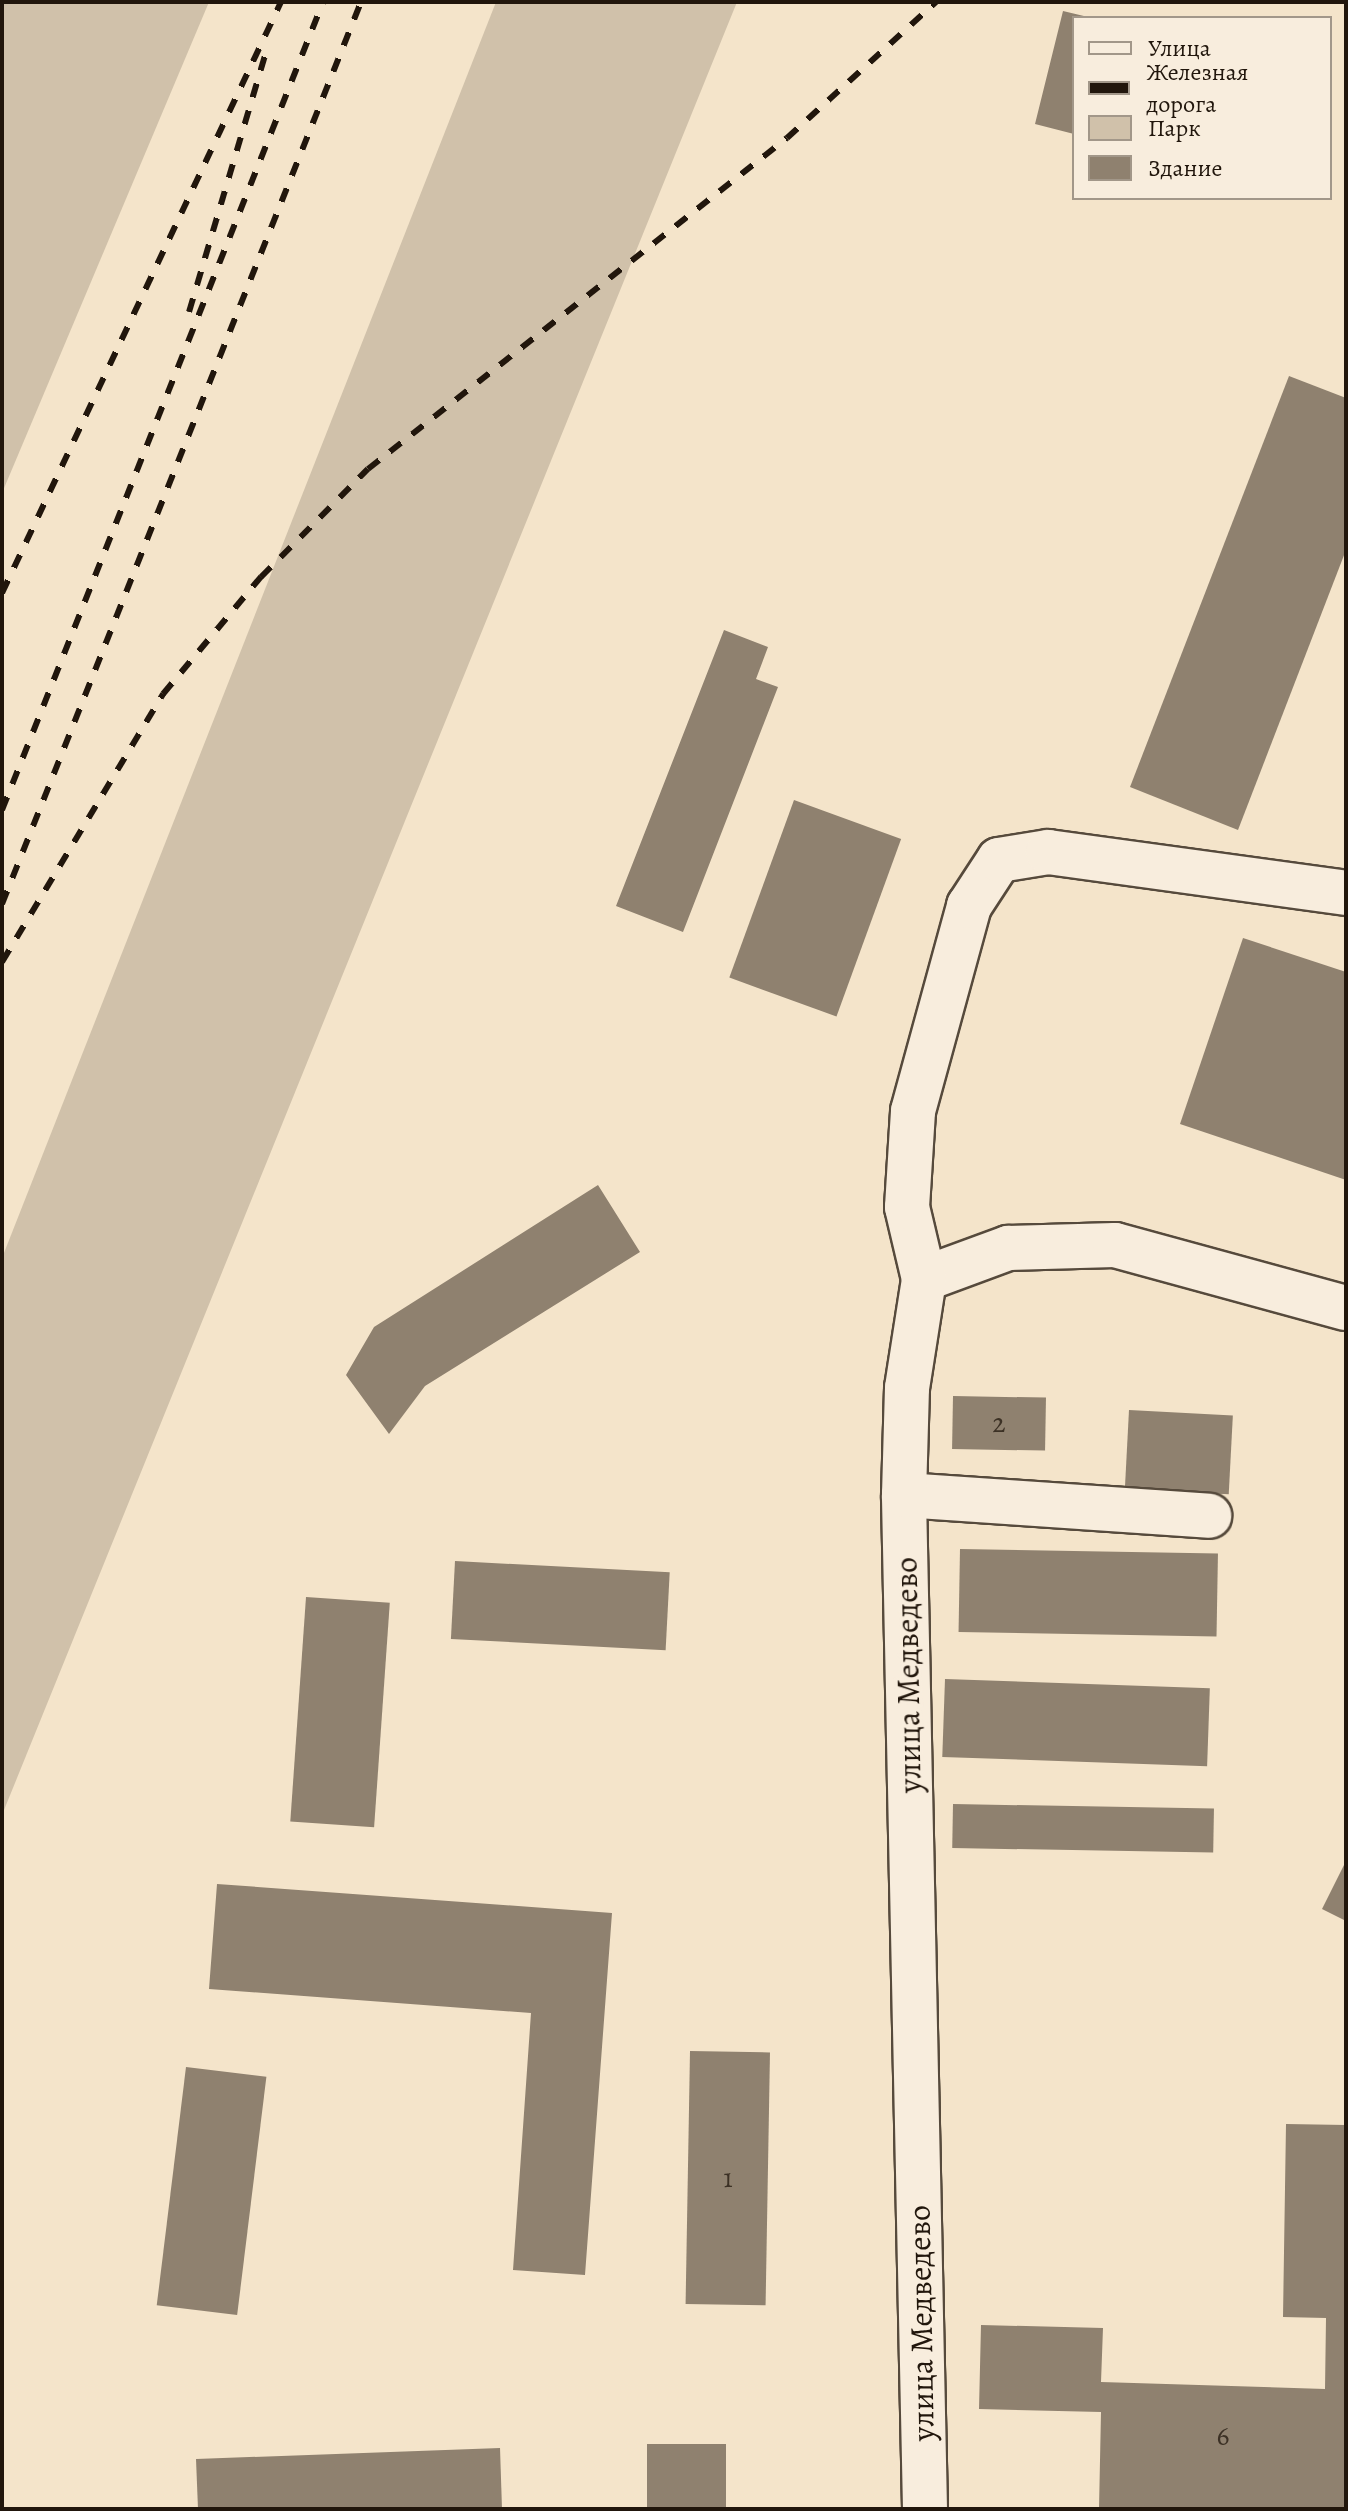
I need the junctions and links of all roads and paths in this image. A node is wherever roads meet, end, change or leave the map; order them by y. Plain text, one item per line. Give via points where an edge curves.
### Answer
1 (1346, 893) edge
2 (924, 1279) junction
3 (1346, 1308) edge
4 (904, 1495) junction
5 (1209, 1516) dead end
6 (925, 2509) edge

1 - 2 street via 1048,852 999,860 969,906 913,1111 907,1207
2 - 3 street via 1008,1248 1115,1245
2 - 4 street, улица Медведево via 907,1388
4 - 5 street
4 - 6 street, улица Медведево

